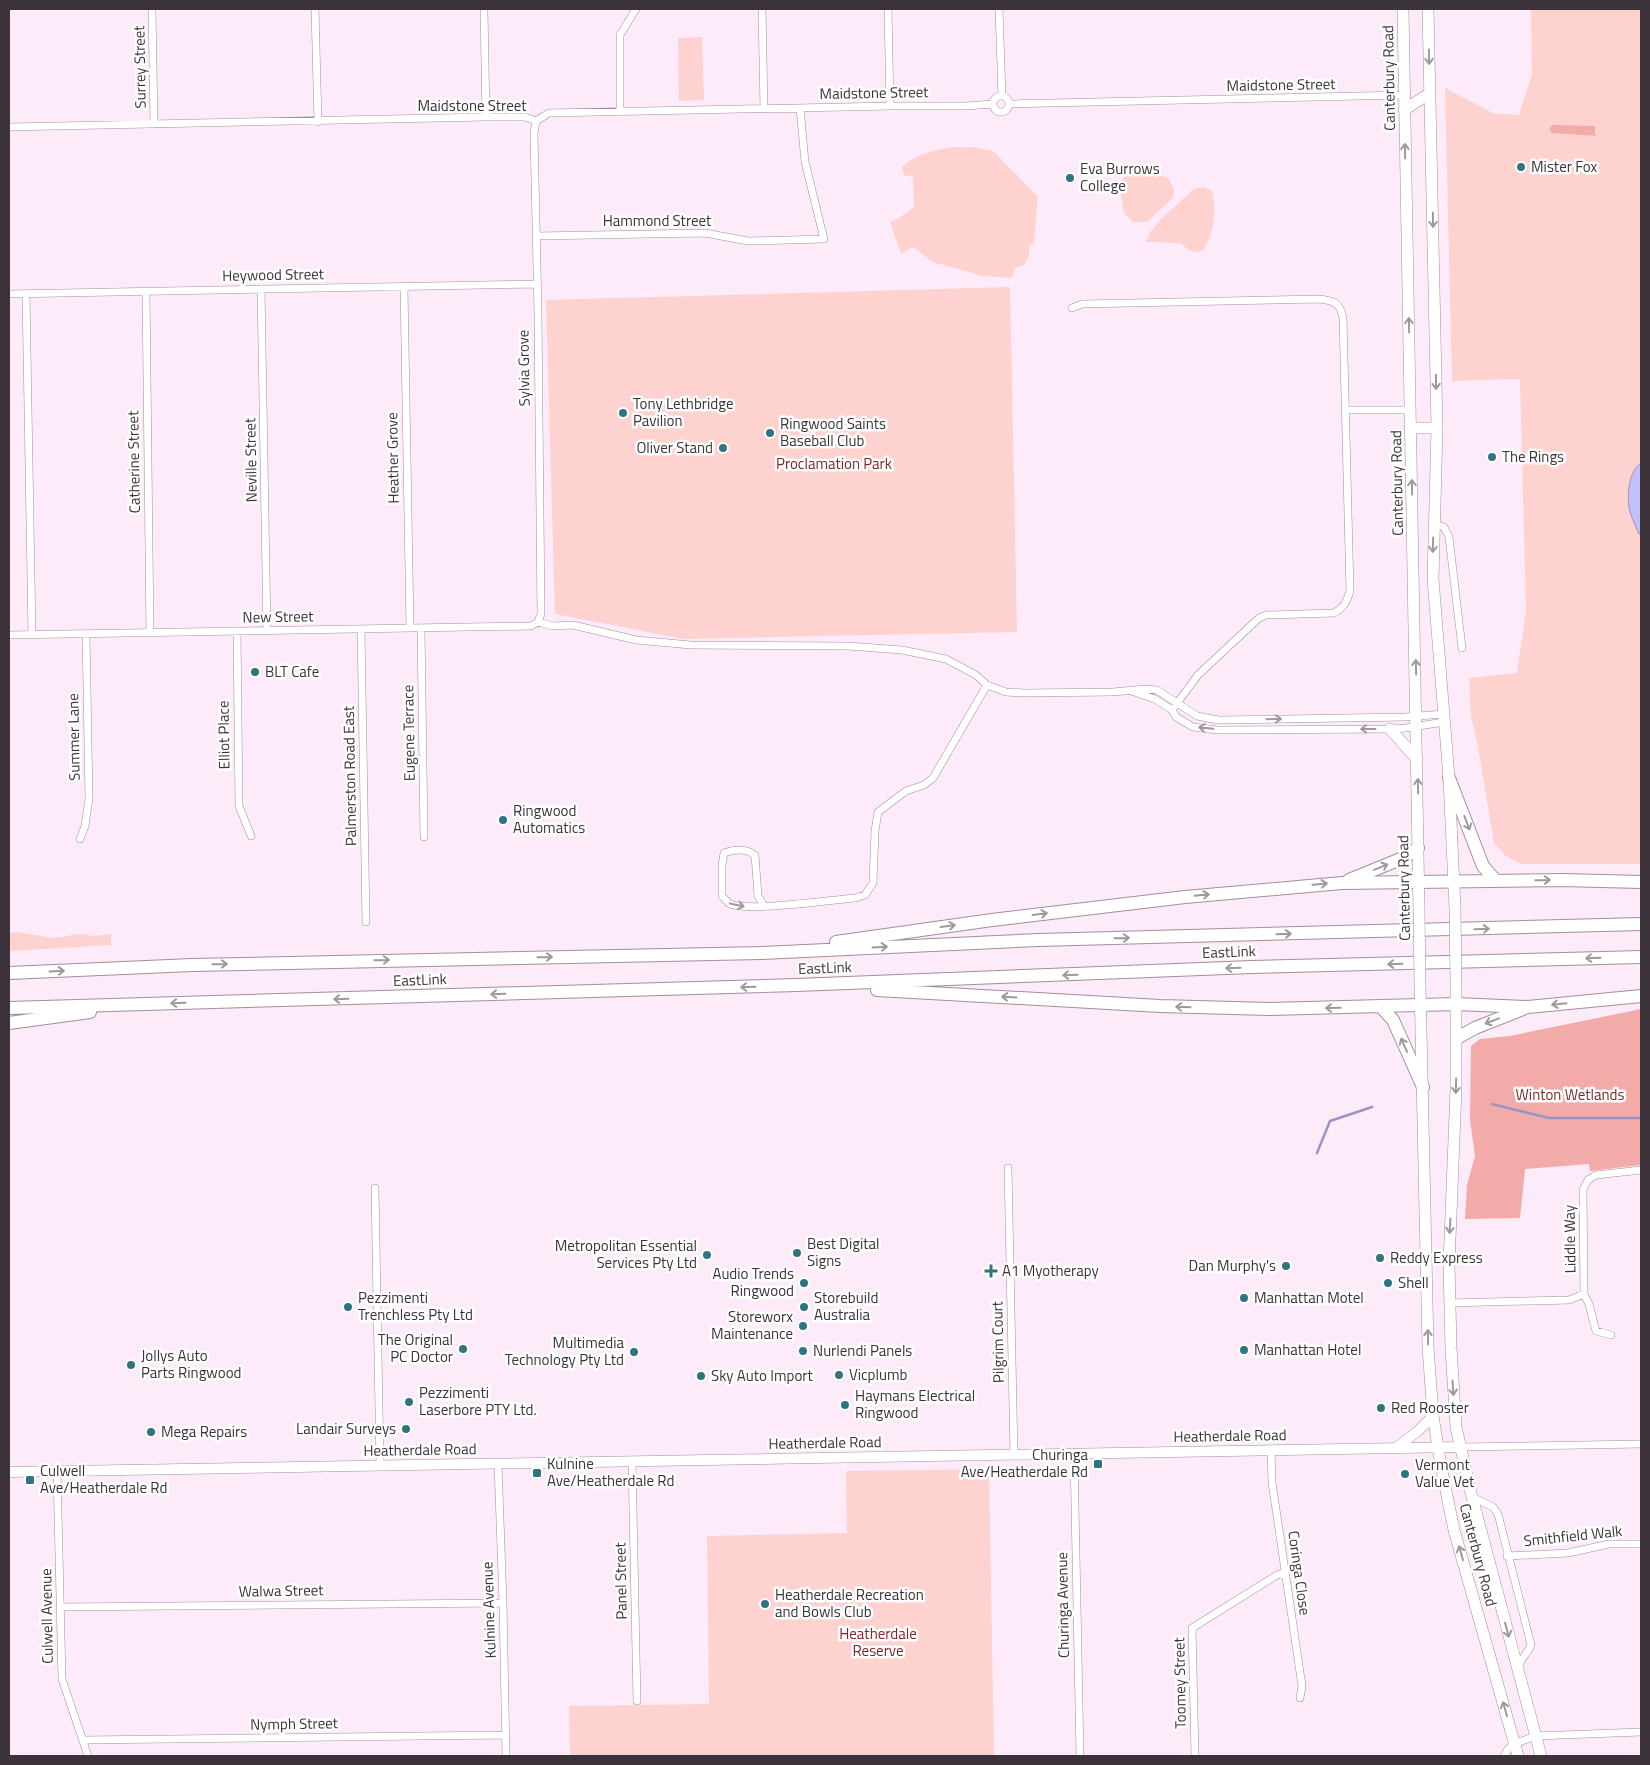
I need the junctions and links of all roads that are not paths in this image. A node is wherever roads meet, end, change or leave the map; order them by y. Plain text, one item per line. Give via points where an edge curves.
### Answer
1 (152, 9) edge
2 (316, 9) edge
3 (484, 9) edge
4 (636, 9) edge
5 (762, 9) edge
6 (888, 9) edge
7 (999, 9) edge
8 (1403, 9) edge
9 (1428, 9) edge
10 (1430, 93) junction
11 (1404, 95) junction
12 (1002, 96) junction
13 (993, 104) junction
14 (1010, 104) junction
15 (890, 106) junction
16 (800, 108) junction
17 (764, 110) junction
18 (1404, 110) junction
19 (620, 112) junction
20 (486, 117) junction
21 (536, 121) junction
22 (318, 122) junction
23 (154, 124) junction
24 (9, 127) edge
25 (536, 236) junction
26 (537, 284) junction
27 (404, 287) junction
28 (262, 288) junction
29 (146, 291) junction
30 (9, 294) edge
31 (26, 294) junction
32 (1072, 308) dead end
33 (1346, 410) junction
34 (1411, 410) junction
35 (1411, 428) junction
36 (1438, 428) junction
37 (1434, 524) junction
38 (538, 622) junction
39 (410, 628) junction
40 (421, 628) junction
41 (361, 629) junction
42 (267, 630) junction
43 (237, 631) junction
44 (150, 633) junction
45 (86, 634) junction
46 (9, 635) edge
47 (32, 635) junction
48 (1462, 648) dead end
49 (987, 685) junction
50 (1128, 690) junction
51 (1178, 703) junction
52 (1172, 710) junction
53 (1444, 718) junction
54 (1417, 721) junction
55 (1390, 729) junction
56 (1417, 759) junction
57 (1449, 778) junction
58 (251, 836) dead end
59 (424, 837) dead end
60 (80, 839) dead end
61 (1418, 848) junction
62 (1494, 880) junction
63 (1454, 881) junction
64 (1342, 882) junction
65 (1419, 882) junction
66 (1641, 882) edge
67 (764, 906) junction
68 (366, 922) dead end
69 (1641, 924) edge
70 (761, 953) junction
71 (1641, 957) edge
72 (9, 973) edge
73 (797, 985) junction
74 (1641, 996) edge
75 (152, 1004) junction
76 (1456, 1004) junction
77 (1421, 1005) junction
78 (1381, 1007) junction
79 (1528, 1007) junction
80 (9, 1008) edge
81 (9, 1023) edge
82 (1457, 1038) junction
83 (1423, 1087) junction
84 (1008, 1168) dead end
85 (1641, 1170) edge
86 (375, 1188) dead end
87 (1584, 1294) junction
88 (1449, 1303) junction
89 (1611, 1335) dead end
90 (1433, 1416) junction
91 (1641, 1444) edge
92 (1438, 1446) junction
93 (1397, 1447) junction
94 (1460, 1447) junction
95 (1271, 1450) junction
96 (1074, 1454) junction
97 (1014, 1455) junction
98 (632, 1461) junction
99 (498, 1464) junction
100 (380, 1465) junction
101 (57, 1471) junction
102 (9, 1472) edge
103 (1472, 1497) junction
104 (1641, 1544) edge
105 (1507, 1556) junction
106 (1285, 1573) junction
107 (503, 1603) junction
108 (60, 1607) junction
109 (1517, 1667) junction
110 (1300, 1698) dead end
111 (637, 1701) dead end
112 (1641, 1732) edge
113 (505, 1735) junction
114 (1535, 1736) junction
115 (83, 1740) junction
116 (1514, 1744) junction
117 (88, 1756) edge
118 (506, 1756) edge
119 (1080, 1756) edge
120 (1195, 1756) edge
121 (1504, 1756) edge
122 (1518, 1756) edge
123 (1541, 1756) edge

1 - 23 street, Surrey Street
2 - 22 street
3 - 20 street
4 - 19 street via 620,35
5 - 17 street
6 - 15 street
7 - 12 street
8 - 11 main road, Canterbury Road
9 -> 10 main road, Canterbury Road
10 - 18 main road
10 -> 36 main road, Canterbury Road
11 - 14 street, Maidstone Street
11 - 18 main road, Canterbury Road
12 - 13 street
12 - 14 street via 1008,98
13 - 14 street via 1001,112
13 - 15 street, Maidstone Street
15 - 16 street, Maidstone Street
16 - 17 street, Maidstone Street
16 - 25 street, Hammond Street via 805,162 824,239 748,241 705,232
17 - 19 street, Maidstone Street
34 -> 18 main road, Canterbury Road
19 - 21 street, Maidstone Street via 549,114
20 - 21 street, Maidstone Street via 525,117
20 - 22 street, Maidstone Street
21 - 25 street, Sylvia Grove
22 - 23 street, Maidstone Street
23 - 24 street, Maidstone Street
25 - 26 street, Sylvia Grove
26 - 27 street, Heywood Street
26 - 38 street, Sylvia Grove via 541,614
27 - 28 street, Heywood Street
27 - 39 street, Heather Grove
28 - 29 street, Heywood Street
28 - 42 street, Neville Street
29 - 31 street, Heywood Street
29 - 44 street, Catherine Street
30 - 31 street, Heywood Street
31 - 47 street
32 - 33 street via 1082,304 1331,300 1338,304 1344,318
33 - 34 street
33 - 51 street via 1350,590 1346,603 1334,613 1266,615 1259,618 1198,675
34 - 35 main road, Canterbury Road
35 - 36 main road
54 -> 35 main road, Canterbury Road
36 - 37 main road, Canterbury Road
37 - 48 street via 1444,527 1449,537
37 -> 53 main road, Canterbury Road via 1433,580
38 - 40 street, New Street via 531,626
38 - 49 street, New Street via 553,626 573,625 636,640 672,643 902,650 946,659 976,675
39 - 40 street, New Street
39 - 41 street, New Street
40 - 59 street, Eugene Terrace
41 - 42 street, New Street
41 - 68 street, Palmerston Road East
42 - 43 street, New Street
43 - 44 street, New Street
43 - 58 street, Elliot Place via 239,806
44 - 45 street, New Street
45 - 47 street, New Street
45 - 60 street, Summer Lane via 89,798
46 - 47 street, New Street
49 - 50 street, New Street via 1006,692 1025,693
49 - 67 street via 933,778 906,791 878,812 873,884 865,895
50 - 51 street, New Street via 1157,690
50 - 52 street via 1155,699
51 - 52 street
51 -> 54 street, New Street via 1197,716 1218,720
55 -> 52 street via 1217,730 1193,727 1176,717
53 - 54 street
53 - 57 main road, Canterbury Road
54 - 55 street
54 - 56 main road, Canterbury Road
55 - 56 main road
61 -> 56 main road, Canterbury Road
57 -> 62 highway via 1483,866
57 - 63 main road, Canterbury Road
64 -> 61 highway via 1403,858
61 - 65 main road, Canterbury Road
62 - 63 highway
62 -> 66 highway
63 - 65 highway
63 - 76 main road, Canterbury Road, bridge
64 - 65 highway
70 -> 64 highway via 992,920
65 - 77 main road, Canterbury Road, bridge
67 -> 67 street via 758,896 755,855 742,850 724,853 722,896 729,903
70 -> 69 highway, EastLink via 1038,940
72 -> 70 highway, EastLink via 182,965
71 -> 73 highway, EastLink
73 -> 75 highway, EastLink
78 -> 73 highway via 1169,1007
74 -> 79 highway
75 - 80 highway, EastLink
75 - 81 highway
76 - 77 highway
76 - 79 highway
76 - 82 main road, Canterbury Road
77 - 78 highway
77 - 83 main road, Canterbury Road
83 -> 78 highway via 1393,1020
79 -> 82 highway
82 -> 88 main road, Canterbury Road
90 -> 83 main road, Canterbury Road via 1428,1347
84 - 97 street, Pilgrim Court
85 - 87 street, Liddle Way via 1596,1175 1588,1180 1583,1190
86 - 100 street
87 - 88 street, Liddle Way via 1569,1300
87 - 89 street, Liddle Way via 1596,1331
88 -> 94 main road, Canterbury Road
90 - 92 main road, Canterbury Road
90 - 93 main road
91 - 94 street, Heatherdale Road
92 - 93 main road, Heatherdale Road
92 - 94 main road, Heatherdale Road
116 -> 92 main road, Canterbury Road via 1454,1530
93 - 95 main road, Heatherdale Road
94 - 103 main road, Canterbury Road
95 - 96 main road, Heatherdale Road
95 - 106 street, Coringa Close via 1272,1482
96 - 97 main road, Heatherdale Road
96 - 119 street, Churinga Avenue
97 - 98 main road, Heatherdale Road
98 - 99 main road, Heatherdale Road
98 - 111 street, Panel Street
99 - 100 main road, Heatherdale Road
99 - 107 street, Kulnine Avenue
100 - 101 main road, Heatherdale Road
101 - 102 main road, Heatherdale Road
101 - 108 street, Culwell Avenue
103 - 105 street, Canterbury Road via 1498,1514
103 -> 109 main road, Canterbury Road
104 - 105 street, Smithfield Walk via 1609,1544 1568,1552
105 - 109 street, Canterbury Road via 1530,1644
106 - 110 street, Coringa Close via 1302,1686
106 - 120 street, Toomey Street via 1192,1628
107 - 108 street, Walwa Street
107 - 113 street, Kulnine Avenue
108 - 115 street, Culwell Avenue via 62,1679
109 - 114 main road, Canterbury Road
112 - 114 street
113 - 115 street, Nymph Street
113 - 118 street, Kulnine Avenue
114 - 116 street
114 - 123 main road, Canterbury Road
115 - 117 street, Culwell Avenue
116 - 121 street
116 - 122 main road, Canterbury Road

